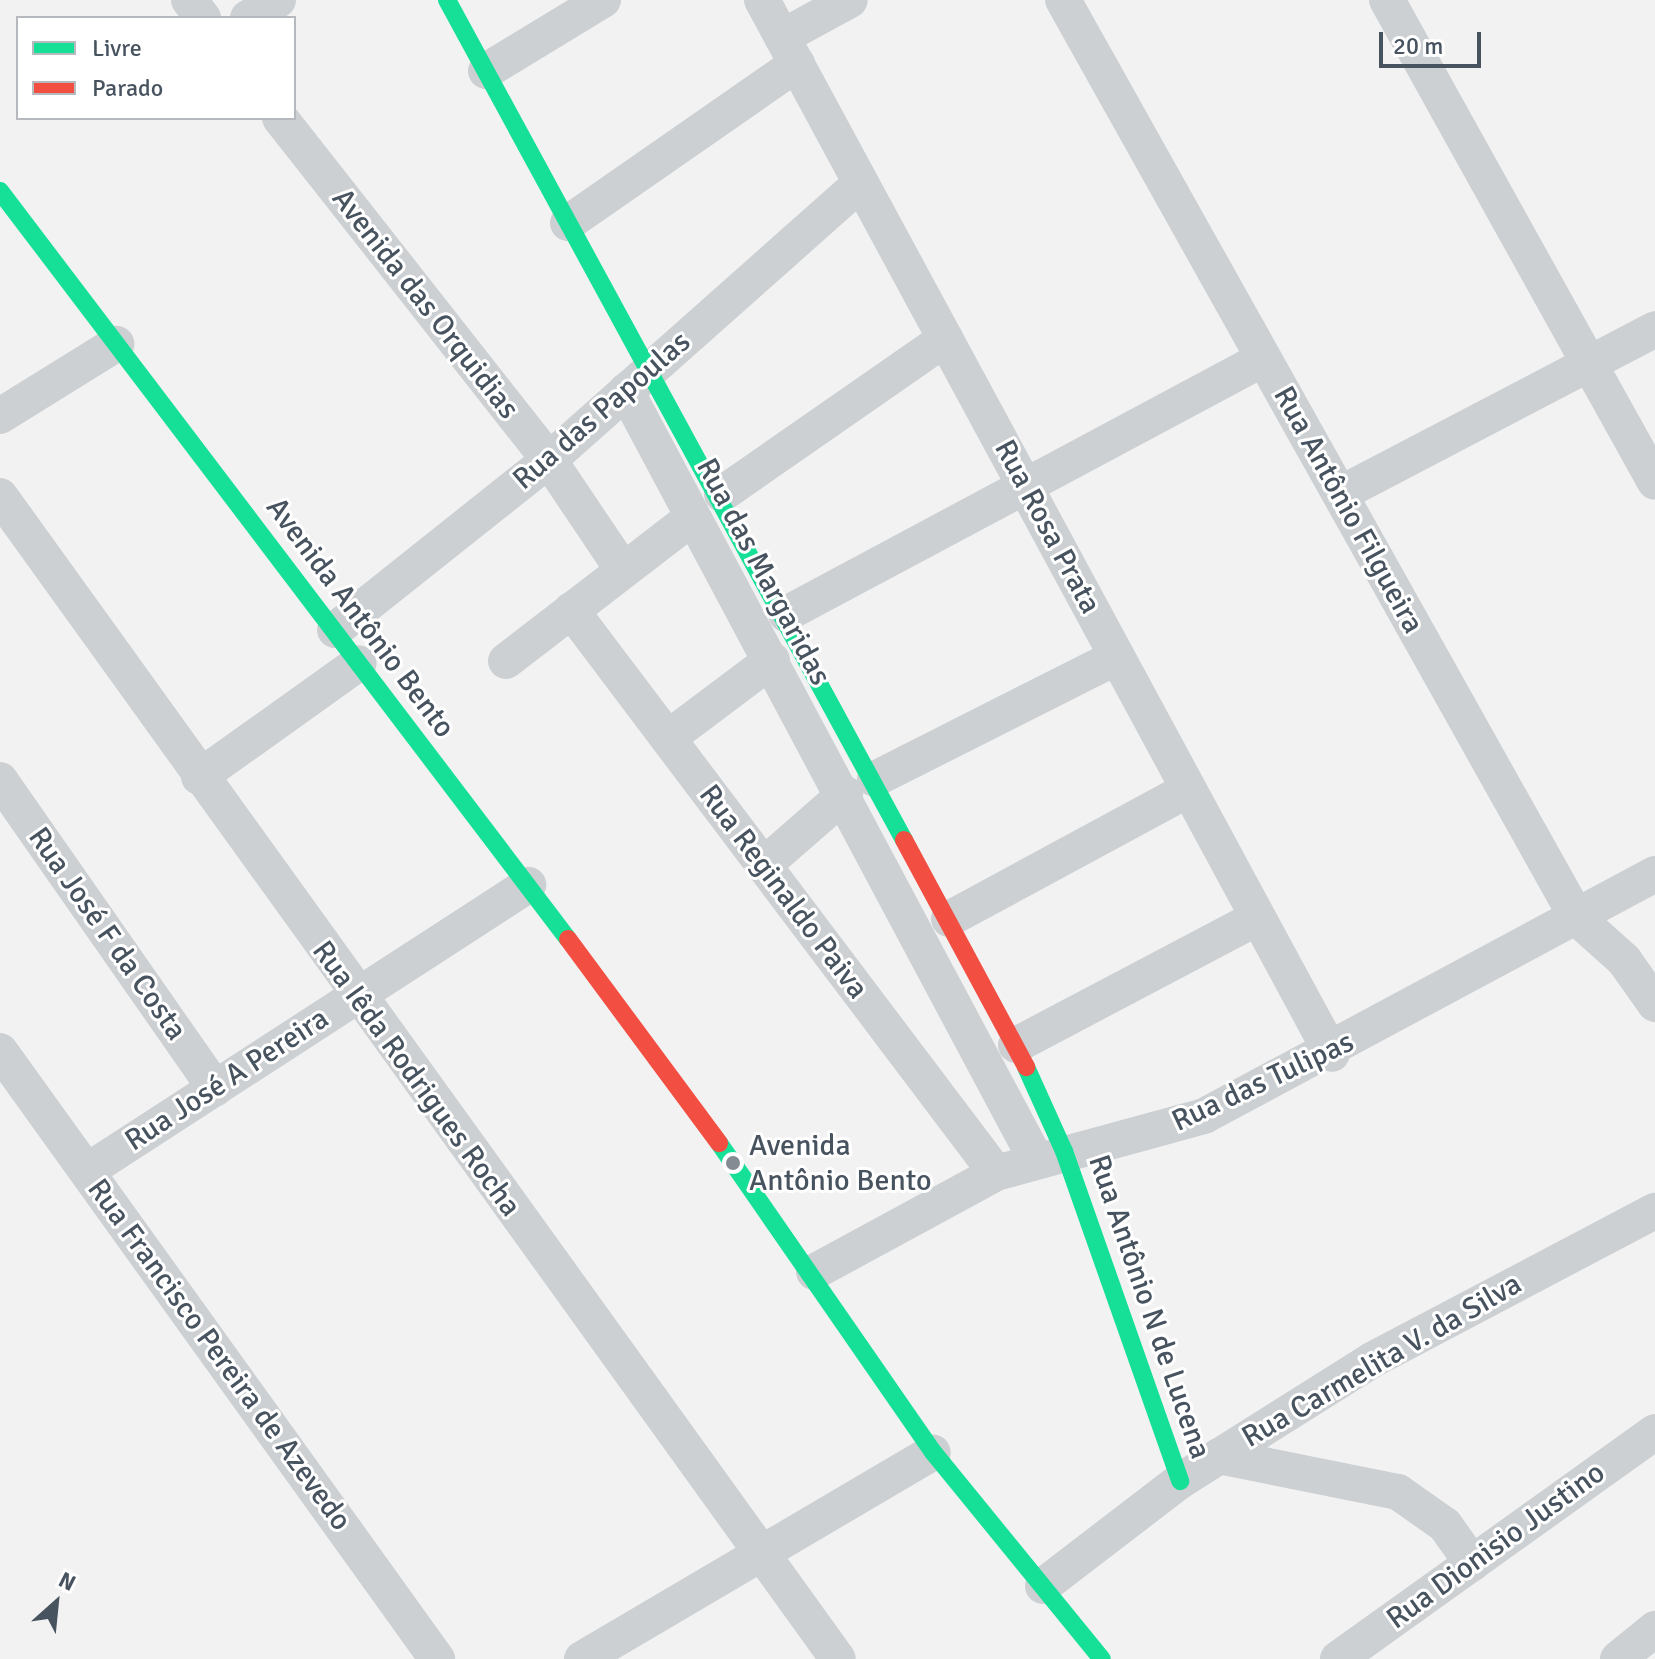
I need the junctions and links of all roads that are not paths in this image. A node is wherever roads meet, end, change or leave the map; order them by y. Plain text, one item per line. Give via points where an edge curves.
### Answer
1 (189, 0) edge
2 (278, 0) edge
3 (447, 0) edge
4 (603, 0) edge
5 (762, 0) edge
6 (850, 0) edge
7 (1063, 0) edge
8 (1387, 0) edge
9 (201, 16) edge
10 (251, 16) edge
11 (789, 51) junction
12 (486, 71) junction
13 (282, 120) edge
14 (861, 183) junction
15 (0, 191) edge
16 (568, 223) junction
17 (1655, 329) edge
18 (945, 339) junction
19 (116, 344) junction
20 (1263, 359) junction
21 (1591, 361) junction
22 (638, 379) junction
23 (0, 416) edge
24 (549, 460) junction
25 (1655, 482) edge
26 (1025, 487) junction
27 (722, 494) junction
28 (1340, 494) junction
29 (0, 496) edge
30 (692, 518) junction
31 (623, 570) junction
32 (571, 610) junction
33 (786, 614) junction
34 (335, 630) junction
35 (1117, 657) junction
36 (772, 660) junction
37 (506, 661) dead end
38 (359, 663) junction
39 (668, 738) junction
40 (199, 777) junction
41 (0, 780) edge
42 (860, 786) junction
43 (1188, 790) junction
44 (764, 865) junction
45 (1655, 874) edge
46 (528, 885) junction
47 (1257, 918) junction
48 (1577, 918) junction
49 (949, 919) junction
50 (356, 996) junction
51 (1655, 1004) edge
52 (1016, 1045) junction
53 (0, 1051) edge
54 (1332, 1054) junction
55 (215, 1088) junction
56 (1050, 1155) junction
57 (87, 1171) junction
58 (996, 1173) junction
59 (1655, 1211) edge
60 (814, 1272) junction
61 (1655, 1432) edge
62 (933, 1452) junction
63 (1219, 1456) junction
64 (1180, 1481) junction
65 (759, 1551) junction
66 (1472, 1563) junction
67 (1043, 1586) junction
68 (1655, 1629) edge
69 (437, 1659) edge
70 (582, 1659) edge
71 (838, 1659) edge
72 (1102, 1659) edge
73 (1338, 1659) edge
74 (1618, 1659) edge

1 - 9 street
2 - 10 street
3 - 12 street, Rua das Margaridas
4 - 12 street
5 - 11 street, Rua Rosa Prata
6 - 11 street
7 - 20 street, Rua Antônio Filgueira
8 - 21 street
11 - 14 street, Rua Rosa Prata
11 - 16 street
12 - 16 street, Rua das Margaridas
13 - 24 street, Avenida das Orquidias
14 - 18 street, Rua Rosa Prata
14 - 22 street, Rua das Papoulas
15 - 19 street, Avenida Antônio Bento
16 - 22 street, Rua das Margaridas
17 - 21 street
18 - 26 street, Rua Rosa Prata
18 - 27 street
19 - 23 street
19 - 34 street, Avenida Antônio Bento
20 - 26 street
20 - 28 street, Rua Antônio Filgueira
21 - 25 street
21 - 28 street
22 - 24 street, Rua das Papoulas
22 - 27 street, Rua das Margaridas
22 - 30 street, Rua das Margaridas
24 - 31 street, Avenida das Orquidias
24 - 34 street, Rua das Papoulas
26 - 33 street
26 - 35 street, Rua Rosa Prata
27 - 33 street, Rua das Margaridas
28 - 48 street, Rua Antônio Filgueira
29 - 40 street, Rua Iêda Rodrigues Rocha
30 - 31 street
30 - 36 street, Rua das Margaridas
31 - 32 street
32 - 37 street
32 - 39 street, Rua Reginaldo Paiva
33 - 42 street, Rua das Margaridas
34 - 38 street, Avenida Antônio Bento
35 - 42 street
35 - 43 street, Rua Rosa Prata
36 - 39 street
36 - 42 street, Rua das Margaridas
38 - 40 street
38 - 46 street, Avenida Antônio Bento
39 - 44 street, Rua Reginaldo Paiva
40 - 50 street, Rua Iêda Rodrigues Rocha
41 - 55 street, Rua José F da Costa
42 - 44 street
42 - 49 street, Rua das Margaridas
42 - 56 street, Rua das Margaridas
43 - 47 street, Rua Rosa Prata
43 - 49 street
44 - 58 street, Rua Reginaldo Paiva
45 - 48 street, Rua das Tulipas
46 - 50 street, Rua José A Pereira
46 - 60 street, Avenida Antônio Bento
47 - 52 street
47 - 54 street, Rua Rosa Prata
48 - 51 street, Rua Antônio Filgueira via 1624,960
48 - 54 street, Rua das Tulipas
49 - 52 street, Rua das Margaridas
50 - 55 street, Rua José A Pereira
50 - 65 street, Rua Iêda Rodrigues Rocha
52 - 56 street, Rua das Margaridas
53 - 57 street, Rua Francisco Pereira de Azevedo
54 - 56 street, Rua das Tulipas via 1204,1116
55 - 57 street, Rua José A Pereira
56 - 58 street, Rua das Tulipas
56 - 64 street, Rua Antônio N de Lucena
57 - 69 street, Rua Francisco Pereira de Azevedo
58 - 60 street, Rua das Tulipas
59 - 63 street, Rua Carmelita V. da Silva via 1444,1320
60 - 62 street, Avenida Antônio Bento
61 - 66 street, Rua Dionisio Justino
62 - 65 street
62 - 67 street, Avenida Antônio Bento
63 - 64 street, Rua Carmelita V. da Silva
63 - 66 street via 1398,1492 1445,1525
64 - 67 street, Rua Carmelita V. da Silva
65 - 70 street
65 - 71 street, Rua Iêda Rodrigues Rocha
66 - 73 street, Rua Dionisio Justino
67 - 72 street, Avenida Antônio Bento
68 - 74 street

